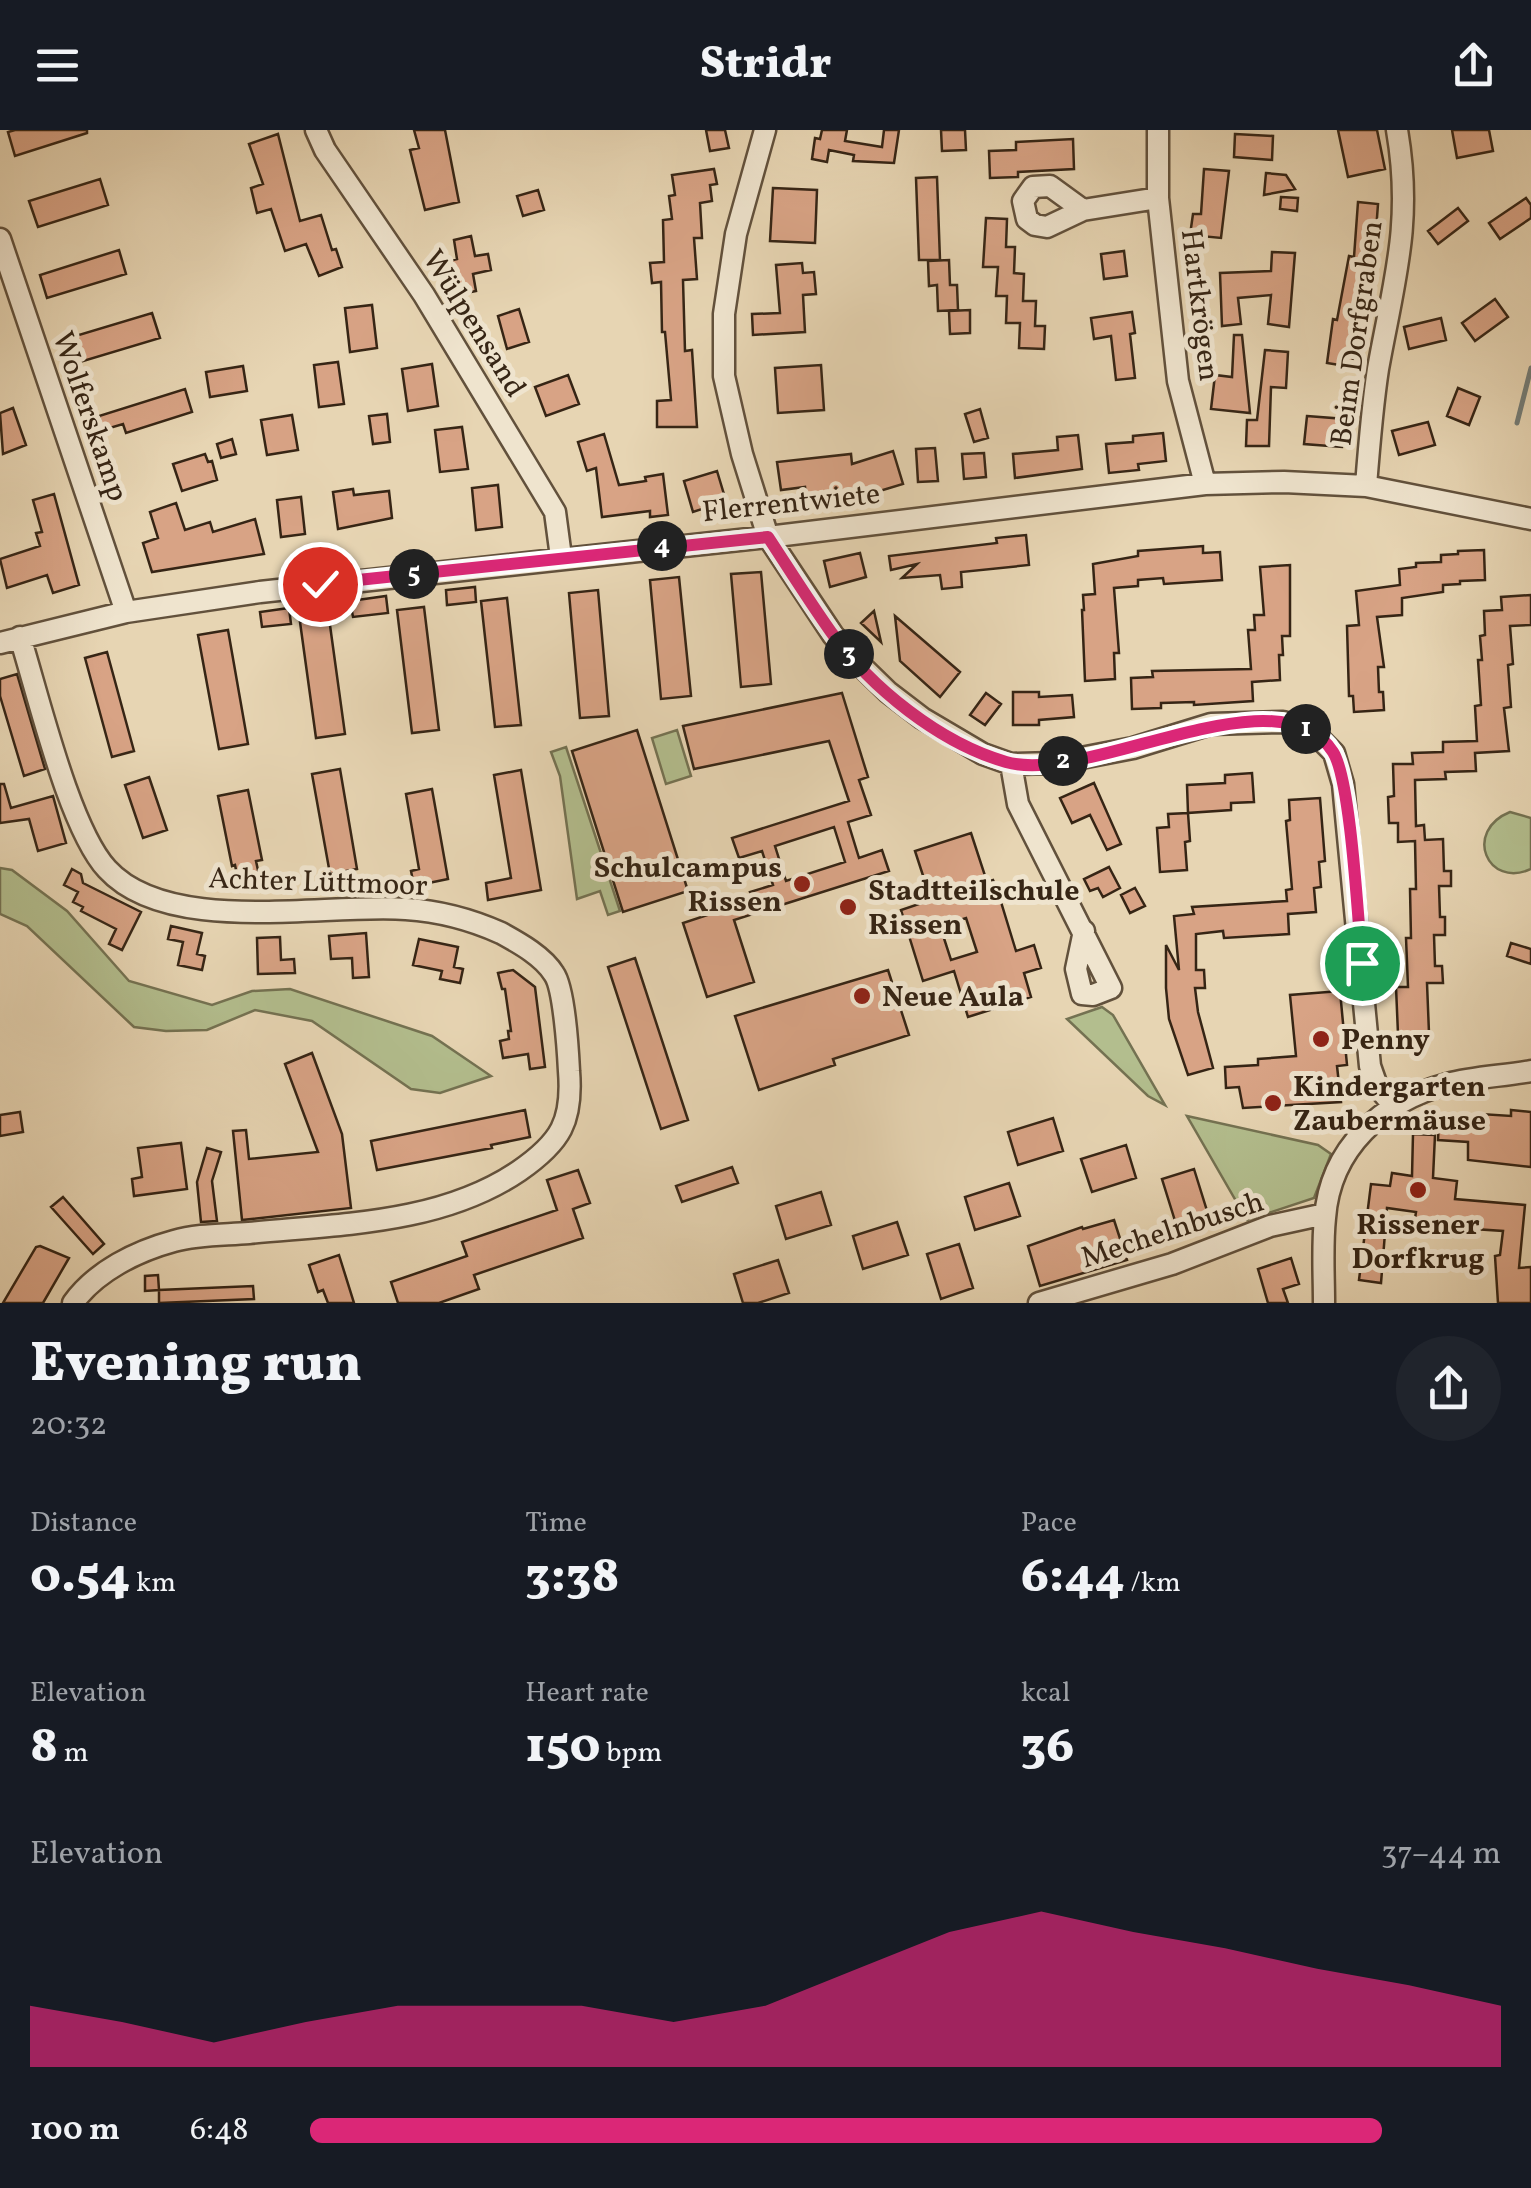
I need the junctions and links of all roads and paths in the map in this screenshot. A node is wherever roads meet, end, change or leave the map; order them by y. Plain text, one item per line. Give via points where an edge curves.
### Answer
1 (316, 130) edge
2 (766, 130) edge
3 (1158, 130) edge
4 (1397, 130) edge
5 (1158, 198) junction
6 (1083, 210) dead end
7 (0, 238) edge
8 (1205, 484) junction
9 (1366, 486) junction
10 (1531, 520) edge
11 (768, 537) junction
12 (561, 557) junction
13 (126, 612) junction
14 (10, 640) edge
15 (1012, 764) junction
16 (1084, 931) dead end
17 (1531, 1070) edge
18 (1393, 1105) junction
19 (1325, 1214) junction
20 (73, 1303) edge
21 (1038, 1303) edge
22 (1324, 1303) edge

1 - 12 street, Wülpensand via 556,512
2 - 11 street via 739,217 724,314 724,376
3 - 5 street, Hartkrögen
4 - 9 street, Beim Dorfgraben via 1404,172 1402,257 1376,385
5 - 6 street
5 - 8 street, Hartkrögen via 1178,382
7 - 13 street, Wolferskamp
8 - 9 street, Flerrentwiete
8 - 11 street, Flerrentwiete
9 - 10 street, Flerrentwiete
11 - 12 street, Flerrentwiete
11 - 15 street via 832,635 877,682 947,734
12 - 13 street, Flerrentwiete
13 - 14 street, Flerrentwiete
14 - 20 street, Achter Lüttmoor via 85,838 107,870 139,896 206,910 408,908 466,919 522,944 556,975 567,1040 572,1104 564,1125 542,1155 491,1190 412,1216 178,1240 130,1256
15 - 16 street via 1018,804
15 - 18 street via 1133,748 1211,724 1284,722 1311,730 1334,753 1343,784 1370,1066
17 - 18 street via 1450,1084
18 - 19 street via 1357,1136
19 - 21 street, Mechelnbusch
19 - 22 street

